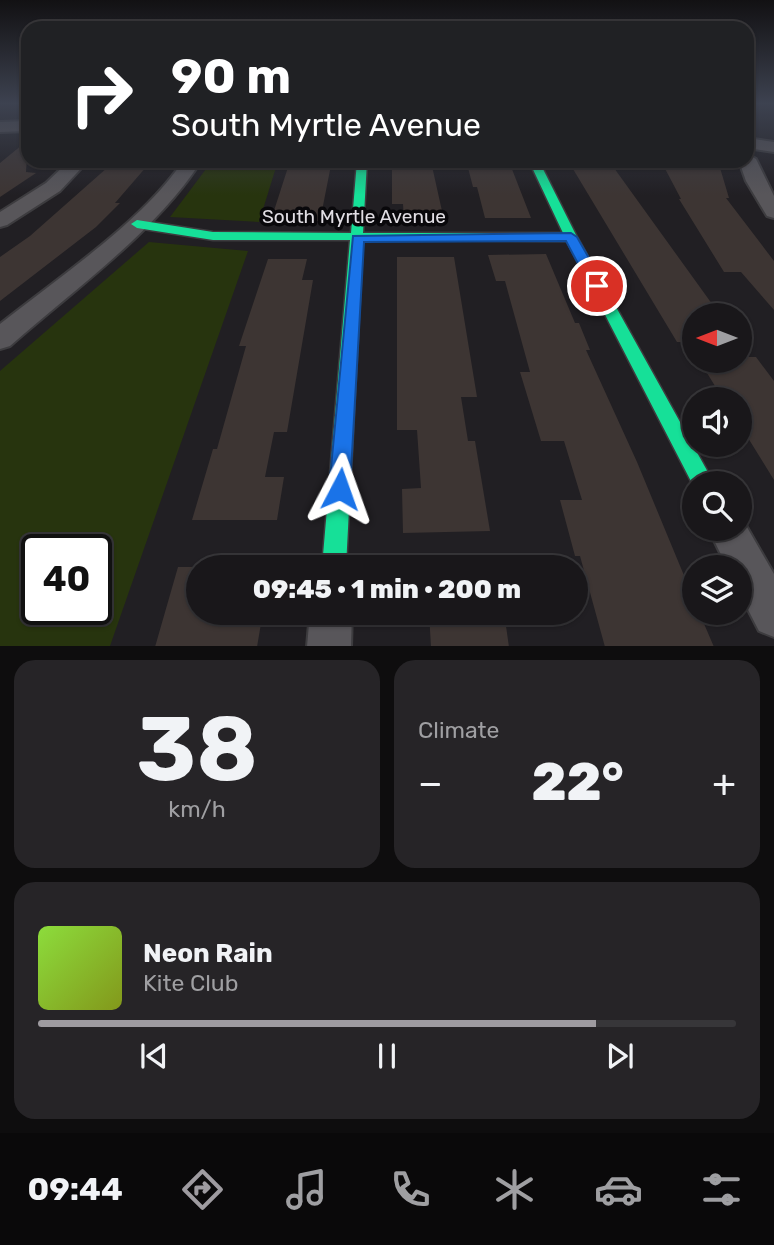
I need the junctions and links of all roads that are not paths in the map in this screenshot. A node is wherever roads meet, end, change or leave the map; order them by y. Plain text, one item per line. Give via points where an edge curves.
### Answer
1 (754, 144) edge
2 (774, 147) edge
3 (72, 168) edge
4 (187, 168) edge
5 (362, 168) edge
6 (537, 168) edge
7 (750, 168) edge
8 (774, 212) edge
9 (0, 221) edge
10 (137, 224) junction
11 (571, 237) junction
12 (357, 238) junction
13 (0, 339) edge
14 (697, 471) edge
15 (734, 541) edge
16 (335, 555) edge
17 (774, 616) edge
18 (330, 625) edge
19 (329, 646) edge

1 - 2 street
3 - 9 street via 53,187
4 - 10 street
5 - 12 street
6 - 11 street
7 - 8 street
10 - 12 street, South Myrtle Avenue via 213,236
10 - 13 street
11 - 12 street, South Myrtle Avenue
11 - 14 street
12 - 16 street
15 - 17 street
18 - 19 street

